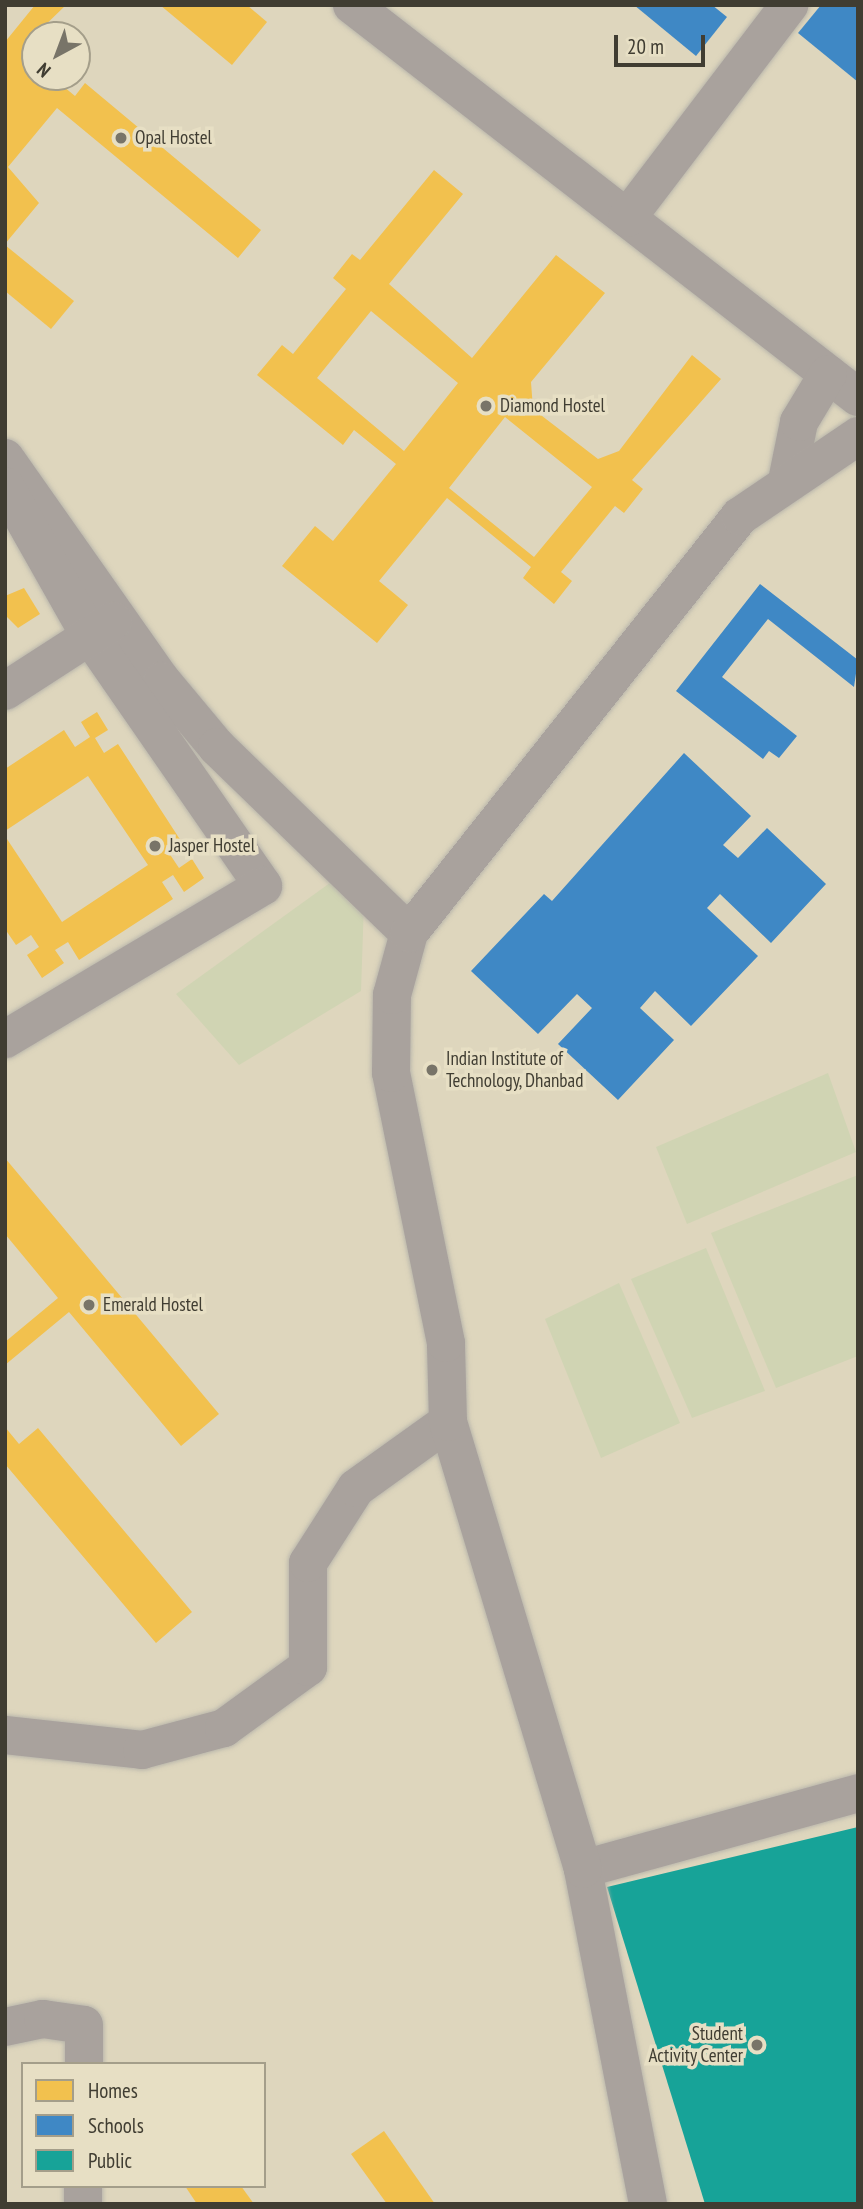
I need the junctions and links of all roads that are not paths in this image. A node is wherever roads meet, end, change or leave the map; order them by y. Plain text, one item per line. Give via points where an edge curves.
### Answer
1 (352, 5) edge
2 (789, 5) edge
3 (626, 218) junction
4 (828, 374) junction
5 (858, 397) edge
6 (858, 436) edge
7 (5, 458) edge
8 (787, 481) junction
9 (5, 486) edge
10 (104, 627) junction
11 (5, 691) edge
12 (409, 933) junction
13 (5, 1039) edge
14 (447, 1422) junction
15 (5, 1735) edge
16 (858, 1793) edge
17 (583, 1869) junction
18 (5, 2027) edge
19 (84, 2062) edge
20 (648, 2204) edge

1 - 3 street
2 - 3 street
3 - 4 street
4 - 5 street
4 - 8 street via 799,422
6 - 8 street
7 - 10 street
8 - 12 street via 740,516
9 - 10 street
10 - 11 street
10 - 12 street via 217,747
10 - 13 street via 263,886
12 - 14 street via 392,995 391,1073 446,1343
14 - 15 street via 356,1488 308,1563 308,1667 224,1728 142,1750
14 - 17 street
16 - 17 street
17 - 20 street
18 - 19 street via 43,2018 84,2025

